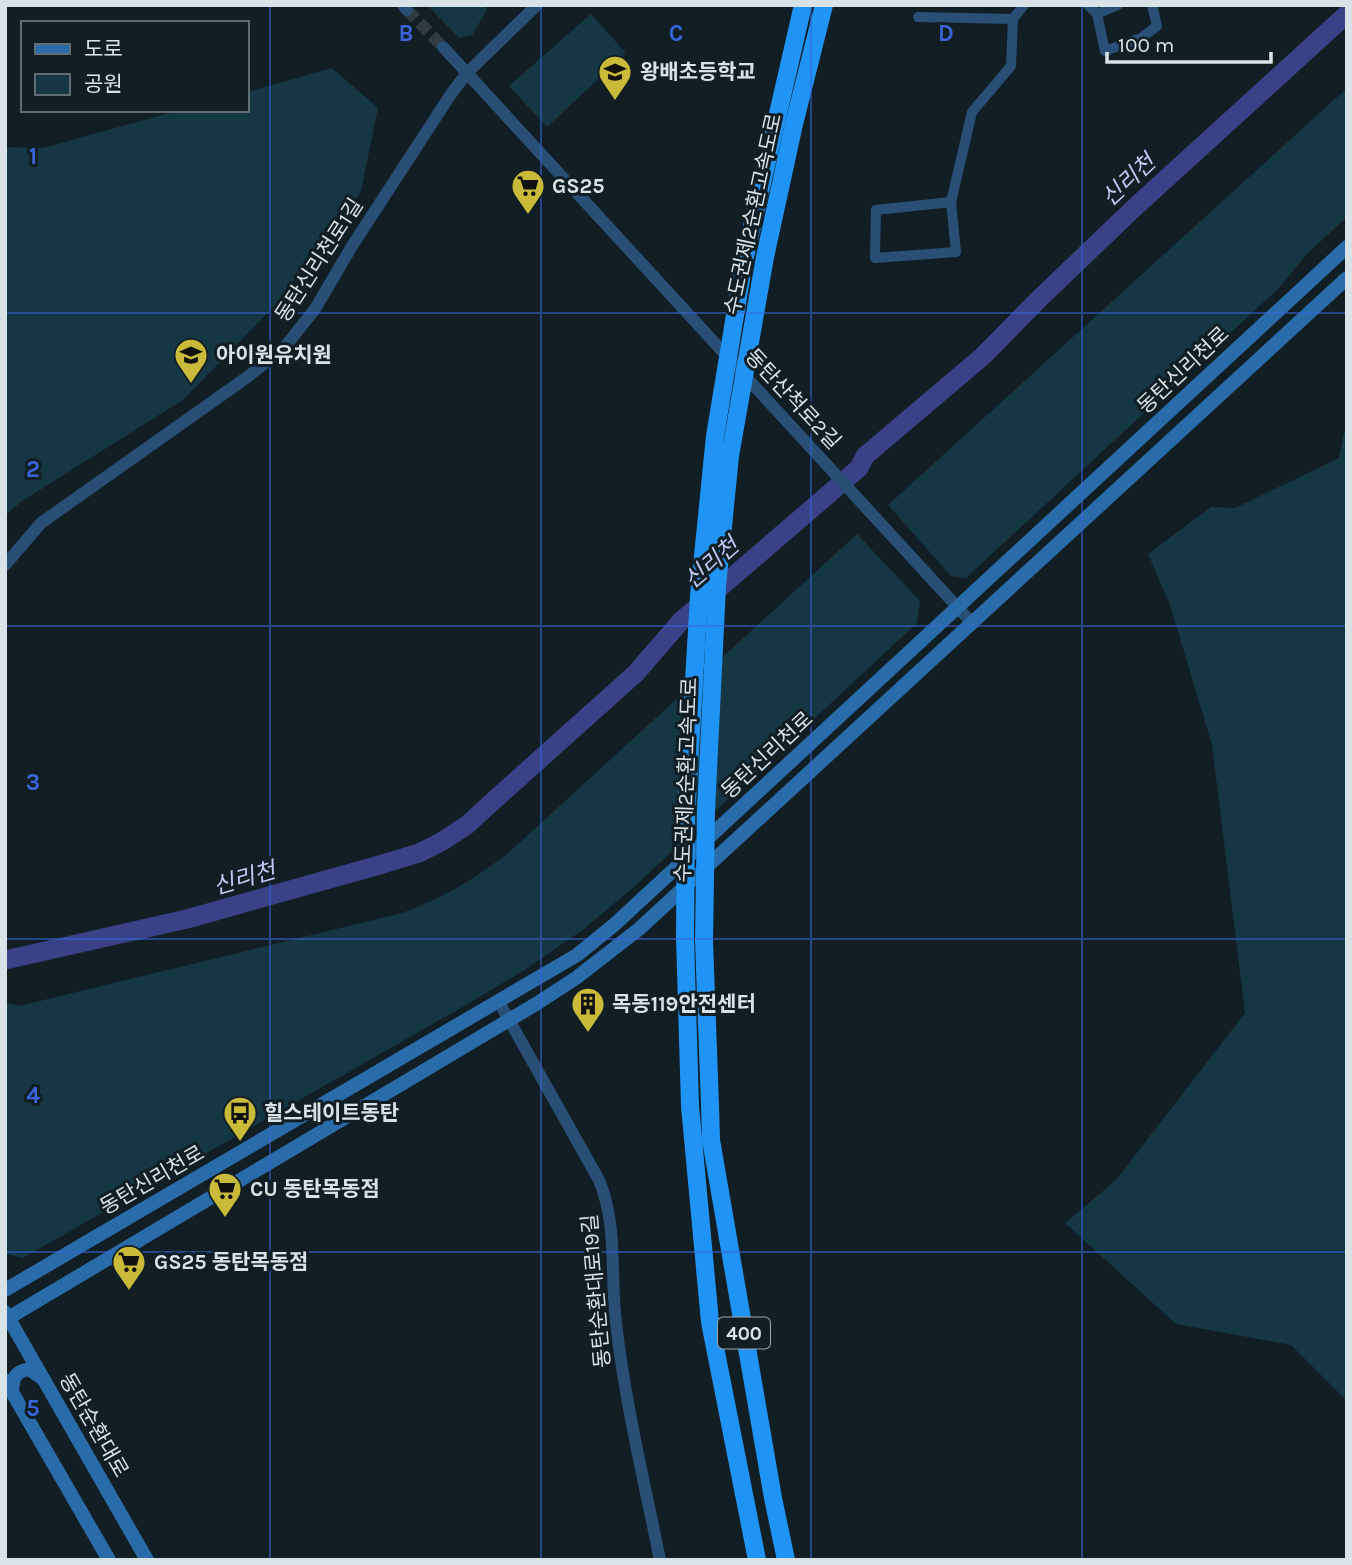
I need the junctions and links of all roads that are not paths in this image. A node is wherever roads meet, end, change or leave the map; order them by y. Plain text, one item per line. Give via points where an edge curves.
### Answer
1 (537, 5) edge
2 (803, 5) edge
3 (824, 5) edge
4 (1024, 5) edge
5 (1088, 5) edge
6 (1118, 5) edge
7 (1152, 5) edge
8 (1097, 14) junction
9 (918, 17) dead end
10 (1013, 19) junction
11 (443, 47) tunnel mouth
12 (467, 73) junction
13 (951, 202) junction
14 (1347, 247) edge
15 (1347, 278) edge
16 (5, 565) edge
17 (1002, 566) junction
18 (1019, 579) junction
19 (958, 607) junction
20 (972, 623) junction
21 (915, 646) junction
22 (931, 661) junction
23 (560, 965) junction
24 (568, 984) junction
25 (499, 1002) junction
26 (509, 1020) junction
27 (442, 1034) junction
28 (450, 1056) junction
29 (68, 1254) junction
30 (80, 1275) junction
31 (5, 1290) edge
32 (7, 1317) edge
33 (43, 1378) junction
34 (9, 1386) edge
35 (109, 1560) edge
36 (147, 1560) edge
37 (660, 1560) edge
38 (757, 1560) edge
39 (786, 1560) edge

1 - 12 street, 동탄신리천로1길
2 - 38 highway, 수도권제2순환고속도로 / 400, bridge via 744,261 715,436 699,596 686,816 690,1107 710,1322
3 - 39 highway, 수도권제2순환고속도로 / 400, bridge via 765,257 737,411 717,586 706,811 704,941 711,1140
4 - 10 street
5 - 8 street
6 - 8 street
7 - 8 street via 1157,26 1141,38 1105,51
9 - 10 street
10 - 13 street via 1011,66 972,111
11 - 12 street, 동탄산척로2길
12 - 16 street, 동탄신리천로1길 via 430,123 315,309 284,348 41,523
12 - 19 street, 동탄산척로2길
13 - 13 street via 876,210 876,258 956,252
14 - 17 main road, 동탄신리천로
15 - 18 main road, 동탄신리천로
17 - 18 main road via 1004,578
17 - 19 main road, 동탄신리천로
18 - 20 main road, 동탄신리천로
19 - 20 street, 동탄산척로2길
19 - 21 main road, 동탄신리천로
20 - 22 main road, 동탄신리천로
21 - 22 main road via 927,648
21 - 23 main road, 동탄신리천로 via 614,925
22 - 24 main road, 동탄신리천로 via 639,929
23 - 24 main road via 554,980
23 - 25 main road, 동탄신리천로
24 - 26 main road, 동탄신리천로
25 - 26 street, 동탄순환대로19길
25 - 27 main road, 동탄신리천로
26 - 28 main road, 동탄신리천로
26 - 37 street, 동탄순환대로19길 via 607,1200 623,1378
27 - 28 main road via 458,1040
27 - 29 main road, 동탄신리천로
28 - 30 main road, 동탄신리천로
29 - 30 main road via 64,1270
29 - 31 main road, 동탄신리천로
30 - 32 main road, 동탄신리천로
32 - 33 main road, 동탄순환대로
33 - 34 main road via 29,1369 20,1371
33 - 36 main road, 동탄순환대로
34 - 35 main road

